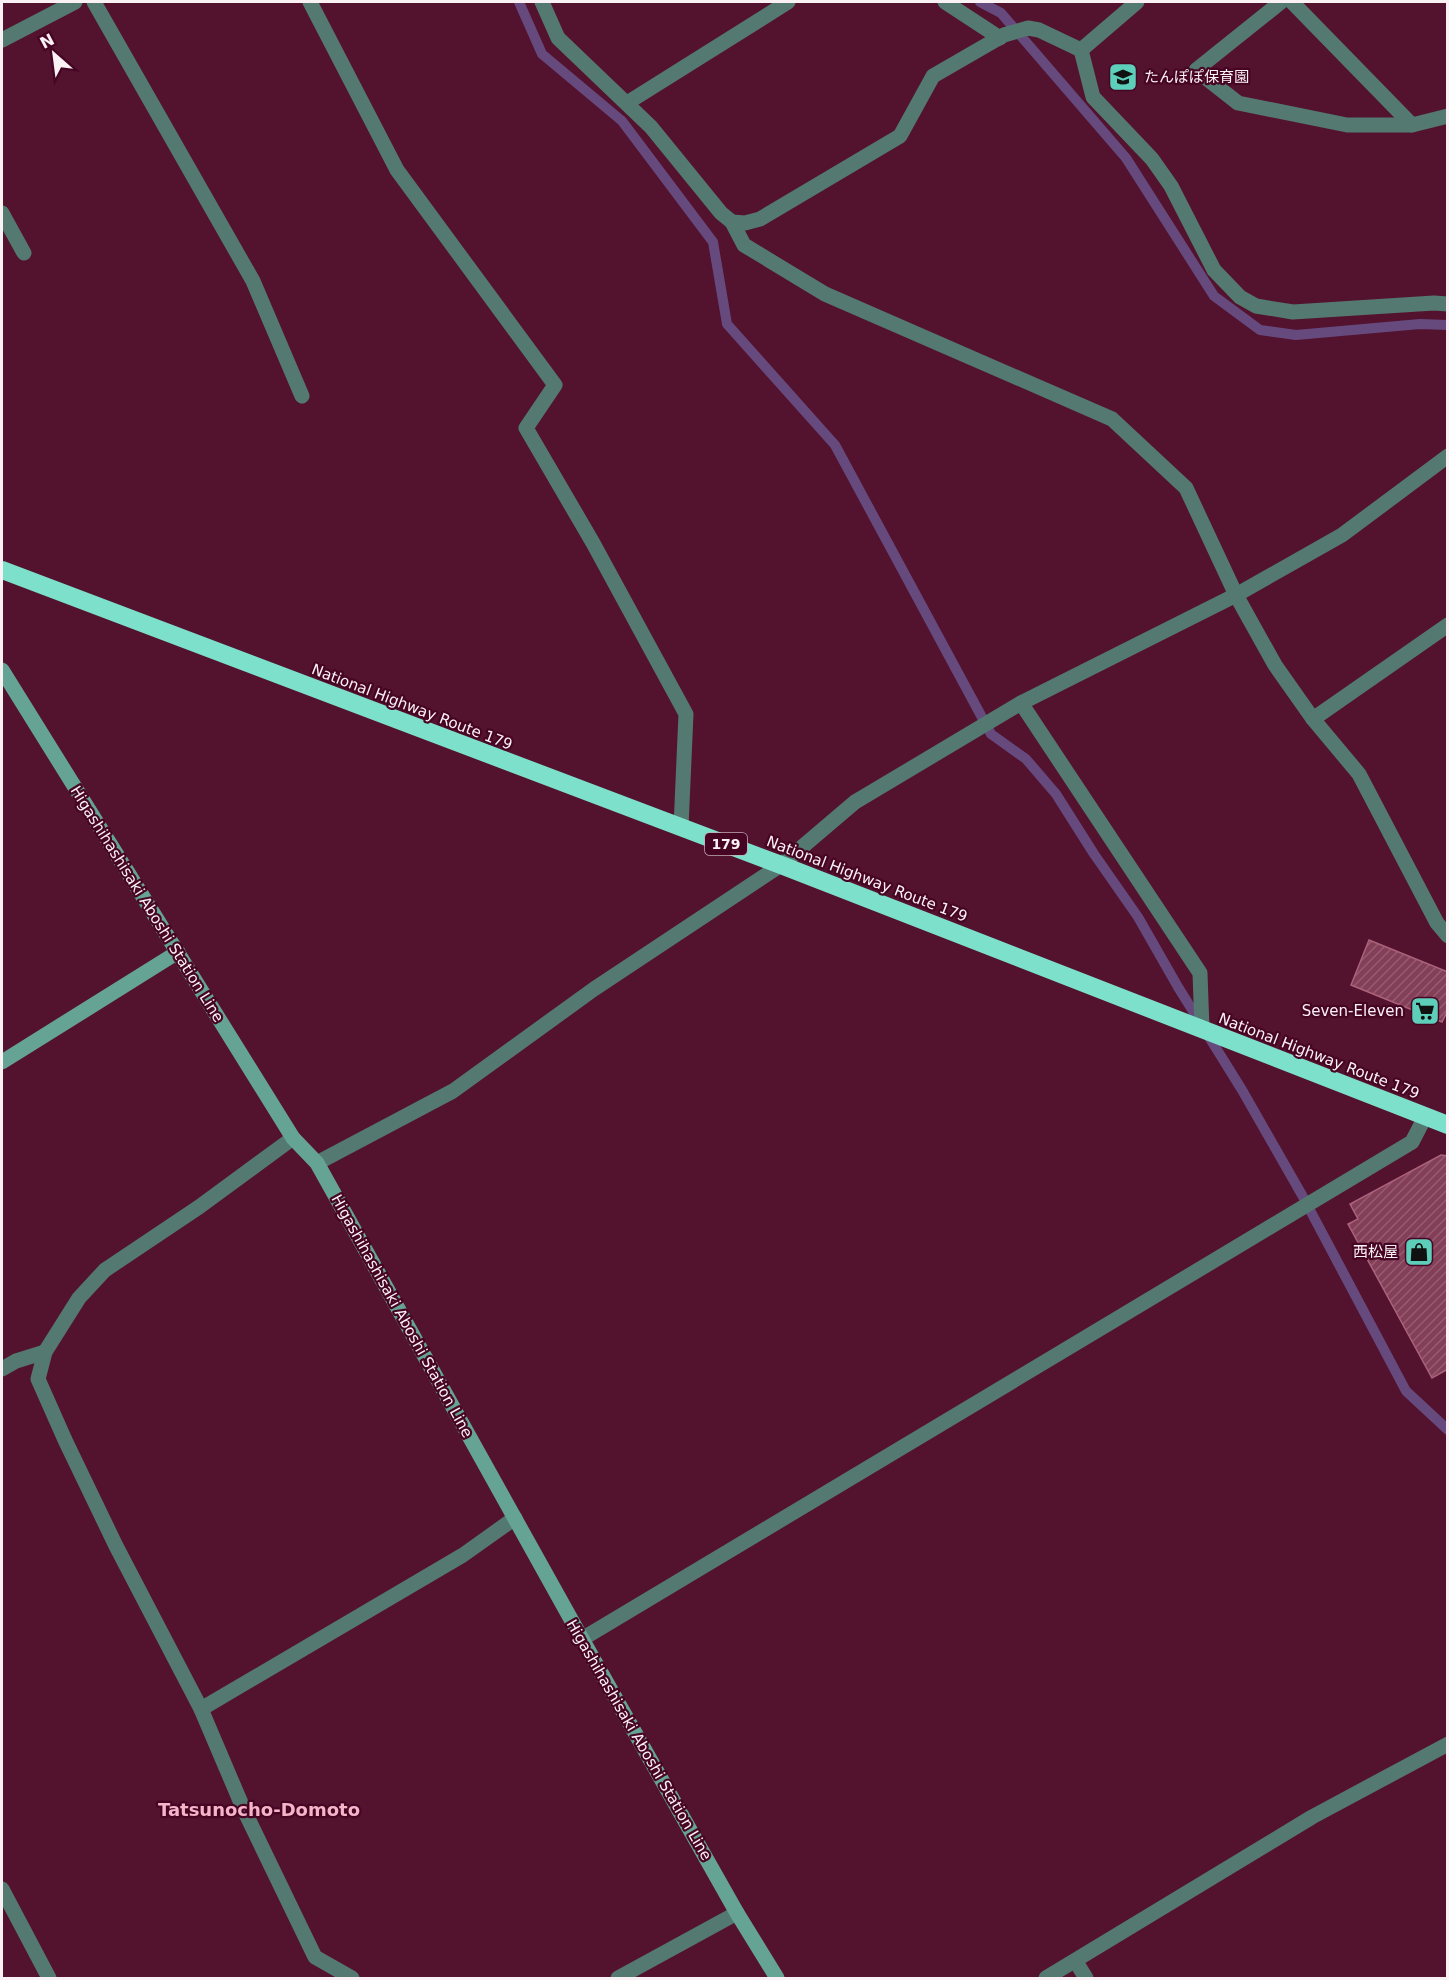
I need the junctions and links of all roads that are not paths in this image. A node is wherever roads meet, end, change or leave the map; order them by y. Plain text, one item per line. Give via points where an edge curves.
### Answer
1 (75, 2) edge
2 (94, 2) edge
3 (310, 2) edge
4 (542, 2) edge
5 (788, 2) edge
6 (945, 2) edge
7 (1137, 2) edge
8 (1281, 2) edge
9 (1292, 2) edge
10 (1000, 38) junction
11 (2, 40) edge
12 (1081, 50) junction
13 (627, 104) junction
14 (1448, 116) edge
15 (1412, 125) junction
16 (2, 213) edge
17 (732, 222) junction
18 (24, 253) dead end
19 (1448, 304) edge
20 (302, 396) dead end
21 (1448, 456) edge
22 (2, 570) edge
23 (1236, 595) junction
24 (1448, 625) edge
25 (2, 670) edge
26 (1021, 703) junction
27 (1313, 719) junction
28 (681, 827) junction
29 (781, 865) junction
30 (1448, 936) edge
31 (178, 952) junction
32 (1202, 1029) junction
33 (2, 1062) edge
34 (1425, 1117) junction
35 (1448, 1125) edge
36 (293, 1138) junction
37 (317, 1163) junction
38 (45, 1352) junction
39 (2, 1369) edge
40 (515, 1518) junction
41 (582, 1639) junction
42 (201, 1709) junction
43 (1448, 1744) edge
44 (2, 1889) edge
45 (737, 1913) junction
46 (1076, 1962) junction
47 (49, 1978) edge
48 (352, 1978) edge
49 (618, 1978) edge
50 (777, 1978) edge
51 (1046, 1978) edge
52 (1086, 1978) edge

1 - 11 street
2 - 20 street via 253,281
3 - 28 street via 397,170 555,385 526,428 686,714
4 - 13 street via 558,38
5 - 13 street
6 - 10 street
7 - 12 street
8 - 15 street via 1196,70 1238,103 1347,125
9 - 15 street
10 - 12 street via 1028,28
10 - 17 street via 933,76 900,136 760,219
12 - 19 street via 1093,97 1152,159 1171,186 1214,270 1240,297 1256,306 1293,312
13 - 17 street via 651,126
14 - 15 street
16 - 18 street
17 - 23 street via 744,245 825,294 1112,419 1186,488
21 - 23 street via 1342,535
22 - 28 highway, National Highway Route 179 / 179
23 - 26 street
23 - 27 street via 1275,665
24 - 27 street
25 - 31 main road, Higashihashisaki Aboshi Station Line
26 - 29 street via 855,802
26 - 32 street via 1200,973
27 - 30 street via 1359,774 1437,923
28 - 29 highway, National Highway Route 179 / 179
29 - 32 highway, National Highway Route 179 / 179
29 - 37 street via 594,989 453,1091
31 - 33 main road
31 - 36 main road, Higashihashisaki Aboshi Station Line
32 - 34 highway, National Highway Route 179 / 179
34 - 35 highway, National Highway Route 179 / 179
34 - 41 street via 1412,1142
36 - 37 main road, Higashihashisaki Aboshi Station Line
36 - 38 street via 105,1270 79,1298
37 - 40 main road, Higashihashisaki Aboshi Station Line
38 - 39 street
38 - 42 street via 38,1379 116,1546
40 - 41 main road, Higashihashisaki Aboshi Station Line
40 - 42 street via 463,1555
41 - 45 main road, Higashihashisaki Aboshi Station Line
42 - 48 street via 244,1810 315,1957
43 - 46 street via 1312,1817
44 - 47 street
45 - 49 street
45 - 50 main road, Higashihashisaki Aboshi Station Line
46 - 51 street
46 - 52 street

